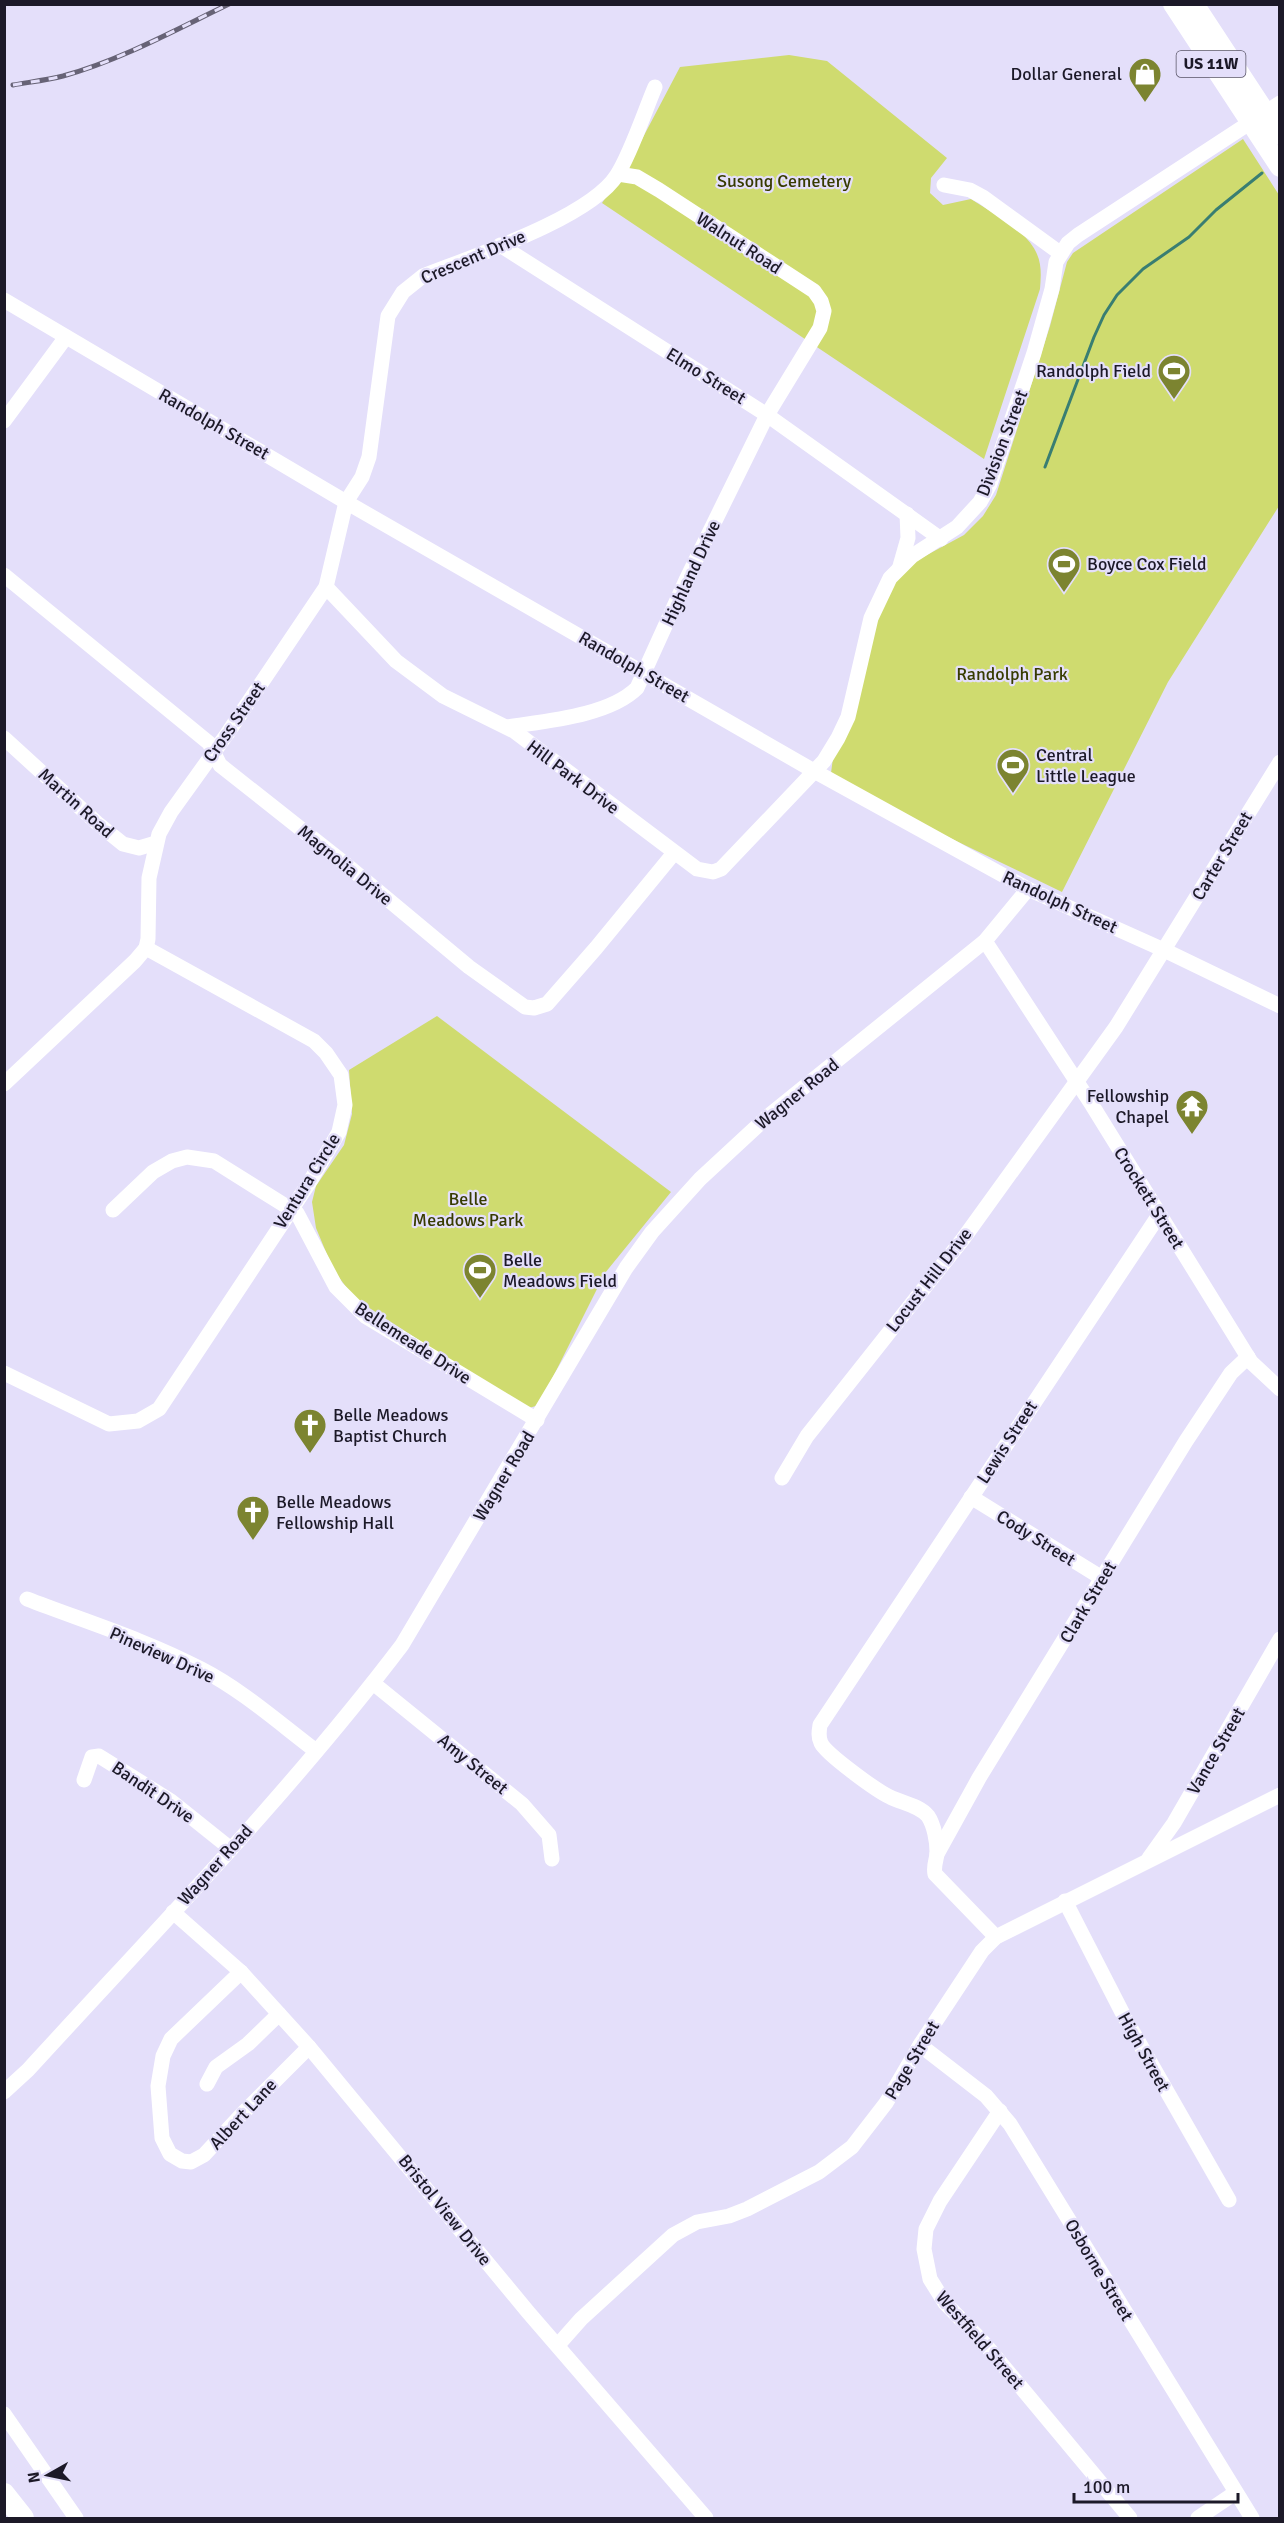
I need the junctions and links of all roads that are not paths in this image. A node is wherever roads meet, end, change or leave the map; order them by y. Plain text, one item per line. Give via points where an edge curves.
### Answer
1 (1173, 4) edge
2 (1194, 4) edge
3 (655, 87) dead end
4 (1265, 113) edge
5 (1280, 135) edge
6 (1280, 167) edge
7 (618, 174) junction
8 (944, 185) dead end
9 (500, 245) junction
10 (1060, 253) junction
11 (4, 300) edge
12 (66, 337) junction
13 (814, 338) joint
14 (767, 415) junction
15 (4, 421) edge
16 (346, 502) junction
17 (907, 513) junction
18 (941, 538) junction
19 (900, 566) junction
20 (4, 575) edge
21 (326, 586) junction
22 (645, 674) junction
23 (507, 727) junction
24 (4, 738) edge
25 (214, 752) junction
26 (1280, 762) edge
27 (814, 771) junction
28 (156, 843) junction
29 (674, 853) junction
30 (1028, 889) junction
31 (985, 941) junction
32 (146, 948) junction
33 (1164, 950) junction
34 (1280, 1006) edge
35 (1076, 1081) junction
36 (4, 1084) edge
37 (290, 1209) junction
38 (113, 1210) dead end
39 (1159, 1215) junction
40 (1248, 1357) junction
41 (4, 1373) edge
42 (1280, 1389) edge
43 (537, 1420) junction
44 (782, 1478) dead end
45 (971, 1497) junction
46 (1102, 1578) junction
47 (27, 1599) dead end
48 (1280, 1639) edge
49 (373, 1683) junction
50 (316, 1751) junction
51 (84, 1780) dead end
52 (1280, 1795) edge
53 (231, 1849) junction
54 (937, 1854) junction
55 (552, 1859) dead end
56 (1148, 1860) junction
57 (1065, 1901) junction
58 (173, 1912) junction
59 (996, 1937) junction
60 (241, 1972) junction
61 (279, 2014) junction
62 (920, 2045) junction
63 (309, 2047) junction
64 (207, 2084) dead end
65 (4, 2092) edge
66 (1000, 2111) junction
67 (1229, 2200) dead end
68 (558, 2345) junction
69 (4, 2414) edge
70 (1235, 2493) junction
71 (4, 2494) edge
72 (23, 2518) edge
73 (76, 2518) edge
74 (706, 2518) edge
75 (1130, 2518) edge
76 (1198, 2518) edge
77 (1252, 2518) edge

1 - 4 main road, US 11W
2 - 4 main road, US 11W
3 - 7 street, Crescent Drive
4 - 5 main road, US 11W
4 - 6 main road, US 11W
4 - 10 street via 1078,235
7 - 9 street, Crescent Drive via 602,192 570,213
7 - 13 street, Walnut Road via 637,177 659,190 814,291 821,301 824,320
8 - 10 street via 983,197
9 - 14 street, Elmo Street
9 - 16 street, Crescent Drive via 423,276 394,304 385,327 369,457
10 - 18 street, Division Street via 1034,353 990,484 970,515
11 - 12 street, Randolph Street
12 - 15 street
12 - 16 street, Randolph Street
13 - 14 street, Highland Drive
14 - 17 street, Elmo Street
14 - 22 street, Highland Drive
16 - 21 street, Cross Street
16 - 22 street, Randolph Street
17 - 18 street, Elmo Street
17 - 19 street via 908,538
18 - 19 street, Division Street
19 - 27 street, Division Street via 880,594 871,618 848,717 824,761
20 - 25 street, Magnolia Drive via 209,743
21 - 23 street, Hill Park Drive via 396,661 443,696
21 - 25 street, Cross Street
22 - 23 street, Highland Drive via 631,694 606,705
22 - 27 street, Randolph Street
23 - 29 street, Hill Park Drive
24 - 28 street, Martin Road via 123,844 139,848
25 - 28 street, Cross Street via 171,812
25 - 29 street, Magnolia Drive via 220,765 469,967 525,1007 547,1004
26 - 33 street, Carter Street
27 - 29 street, Hill Park Drive via 721,869 705,872
27 - 30 street, Randolph Street
28 - 32 street, Cross Street via 148,878
30 - 31 street, Wagner Road
30 - 33 street, Randolph Street
31 - 35 street, Crockett Street
31 - 43 street, Wagner Road via 767,1117 671,1210 626,1268
32 - 36 street
32 - 37 street, Ventura Circle via 303,1033 337,1067 345,1091 339,1132
33 - 34 street, Randolph Street
33 - 35 street, Carter Street via 1116,1027
35 - 39 street, Crockett Street
35 - 44 street, Locust Hill Drive via 969,1230 807,1436
37 - 38 street, Bellemeade Drive via 214,1161 187,1157 161,1166
37 - 41 street, Ventura Circle via 164,1403 150,1416 129,1424 109,1424
37 - 43 street, Bellemeade Drive via 301,1219 336,1287 354,1307
39 - 40 street, Crockett Street
39 - 45 street, Lewis Street
40 - 42 street, Crockett Street
40 - 46 street, Clark Street via 1231,1373
43 - 49 street, Wagner Road via 402,1645
45 - 46 street, Cody Street
45 - 54 street, Lewis Street via 820,1725 825,1750 873,1786 928,1817
46 - 54 street, Clark Street
47 - 50 street, Pineview Drive via 202,1670
48 - 56 street, Vance Street via 1174,1823
49 - 50 street, Wagner Road
49 - 55 street, Amy Street via 522,1804 549,1835
50 - 53 street, Wagner Road
51 - 53 street, Bandit Drive via 92,1757 99,1756 171,1801
52 - 56 street, Page Street
53 - 58 street, Wagner Road
54 - 59 street, Lewis Street via 933,1867 939,1880
56 - 57 street, Page Street
57 - 59 street, Page Street
57 - 67 street, High Street via 1125,2018
58 - 60 street, Bristol View Drive
58 - 65 street, Wagner Road
59 - 62 street, Page Street via 982,1951
60 - 61 street, Bristol View Drive
60 - 63 street, Albert Lane via 171,2039 163,2056 158,2086 162,2138 170,2154 191,2162 204,2156
61 - 63 street, Bristol View Drive
61 - 64 street via 248,2044 216,2067
62 - 66 street, Osborne Street via 969,2081
62 - 68 street, Page Street via 868,2129 837,2161 747,2209 684,2228 580,2319
63 - 68 street, Bristol View Drive
66 - 70 street, Osborne Street via 1043,2175
66 - 75 street, Westfield Street via 926,2229 924,2249 930,2279 945,2303 985,2344
68 - 74 street, Bristol View Drive
69 - 73 street
70 - 76 street
70 - 77 street, Osborne Street
71 - 72 highway

